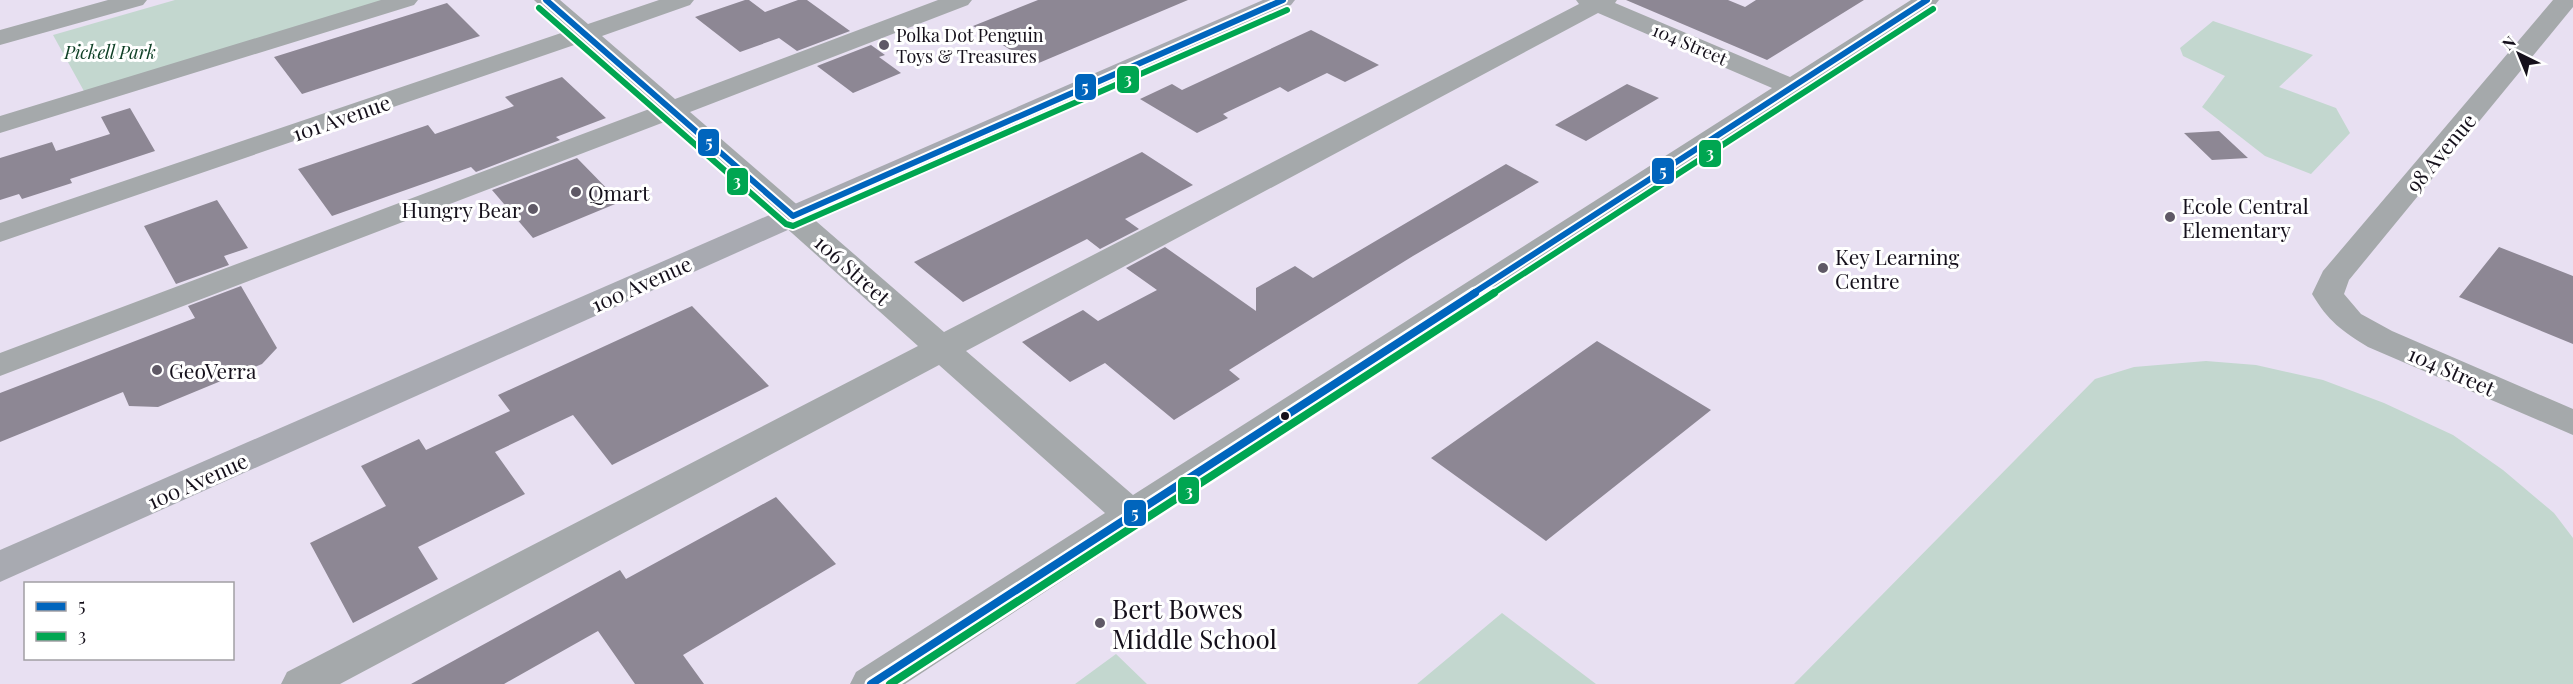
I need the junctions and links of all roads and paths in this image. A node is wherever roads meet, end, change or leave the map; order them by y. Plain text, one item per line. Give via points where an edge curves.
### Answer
1 (135, 0) edge
2 (406, 0) edge
3 (546, 0) edge
4 (682, 0) edge
5 (960, 0) edge
6 (1283, 0) edge
7 (1927, 0) edge
8 (2566, 0) edge
9 (1597, 1) edge
10 (584, 33) junction
11 (0, 38) edge
12 (1792, 88) junction
13 (671, 111) junction
14 (0, 125) edge
15 (793, 216) junction
16 (0, 233) edge
17 (2336, 308) joint
18 (942, 348) junction
19 (0, 365) edge
20 (2573, 423) edge
21 (1131, 515) junction
22 (0, 567) edge
23 (302, 684) edge
24 (871, 684) edge

1 - 11 street
2 - 14 street
3 - 10 street, 106 Street
4 - 10 street, 101 Avenue
5 - 13 street
6 - 15 main road, 100 Avenue
7 - 12 street
8 - 17 street, 98 Avenue via 2334,278 2328,294
9 - 12 street, 104 Street
9 - 18 street
10 - 13 street, 106 Street
10 - 16 street, 101 Avenue
12 - 21 street
13 - 15 street, 106 Street
13 - 19 street
15 - 18 street, 106 Street
15 - 22 main road, 100 Avenue
17 - 20 street, 104 Street via 2380,339
18 - 21 street, 106 Street
18 - 23 street
21 - 24 street

